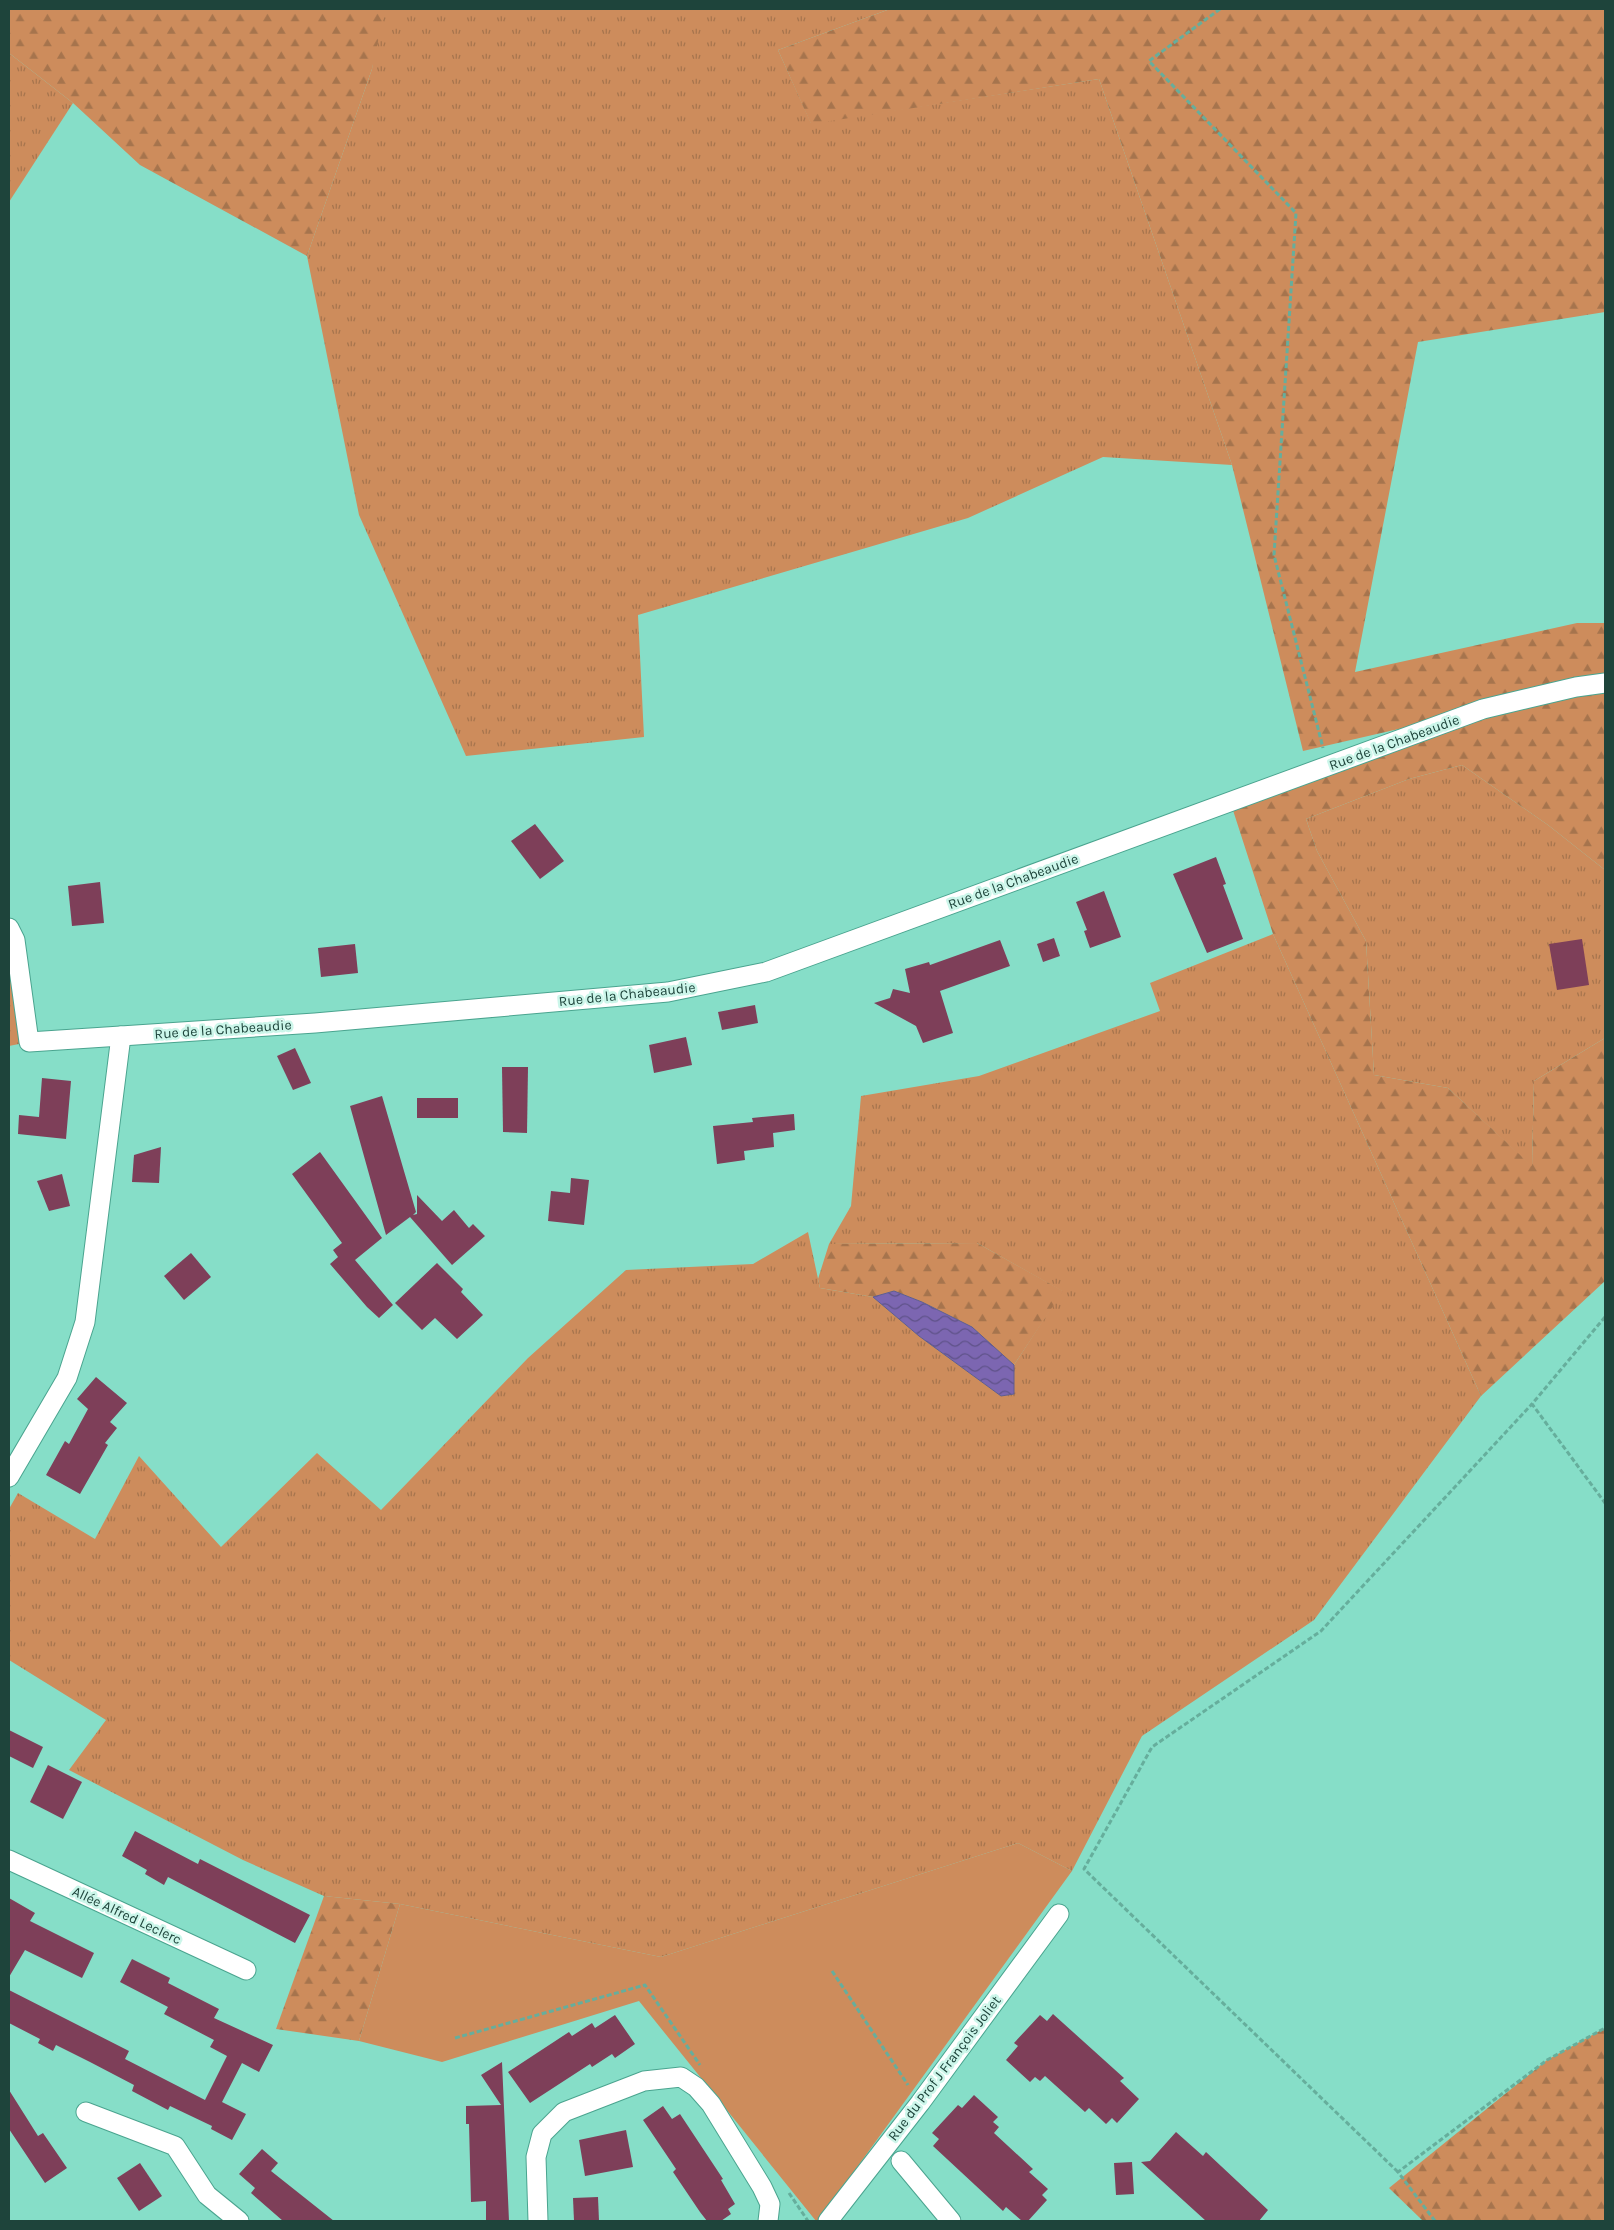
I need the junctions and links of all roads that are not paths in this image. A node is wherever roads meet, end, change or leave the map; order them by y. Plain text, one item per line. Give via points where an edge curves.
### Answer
1 (1605, 683) edge
2 (9, 928) edge
3 (121, 1036) junction
4 (9, 1477) edge
5 (9, 1860) edge
6 (1059, 1914) dead end
7 (246, 1970) dead end
8 (86, 2112) dead end
9 (901, 2161) dead end
10 (239, 2221) edge
11 (538, 2221) edge
12 (768, 2221) edge
13 (828, 2221) edge
14 (951, 2221) edge

1 - 3 street, Rue de la Chabeaudie via 1483,709 766,972 668,992 315,1023
2 - 3 street, Rue de la Chabeaudie via 15,940 29,1042
3 - 4 street via 85,1322 67,1378
5 - 7 street, Allée Alfred Leclerc
6 - 13 street, Rue du Prof J François Joliet
8 - 10 street via 175,2146 207,2195
9 - 14 street
11 - 12 street via 536,2157 542,2134 564,2112 644,2081 681,2077 696,2087 711,2104 762,2187 770,2204

